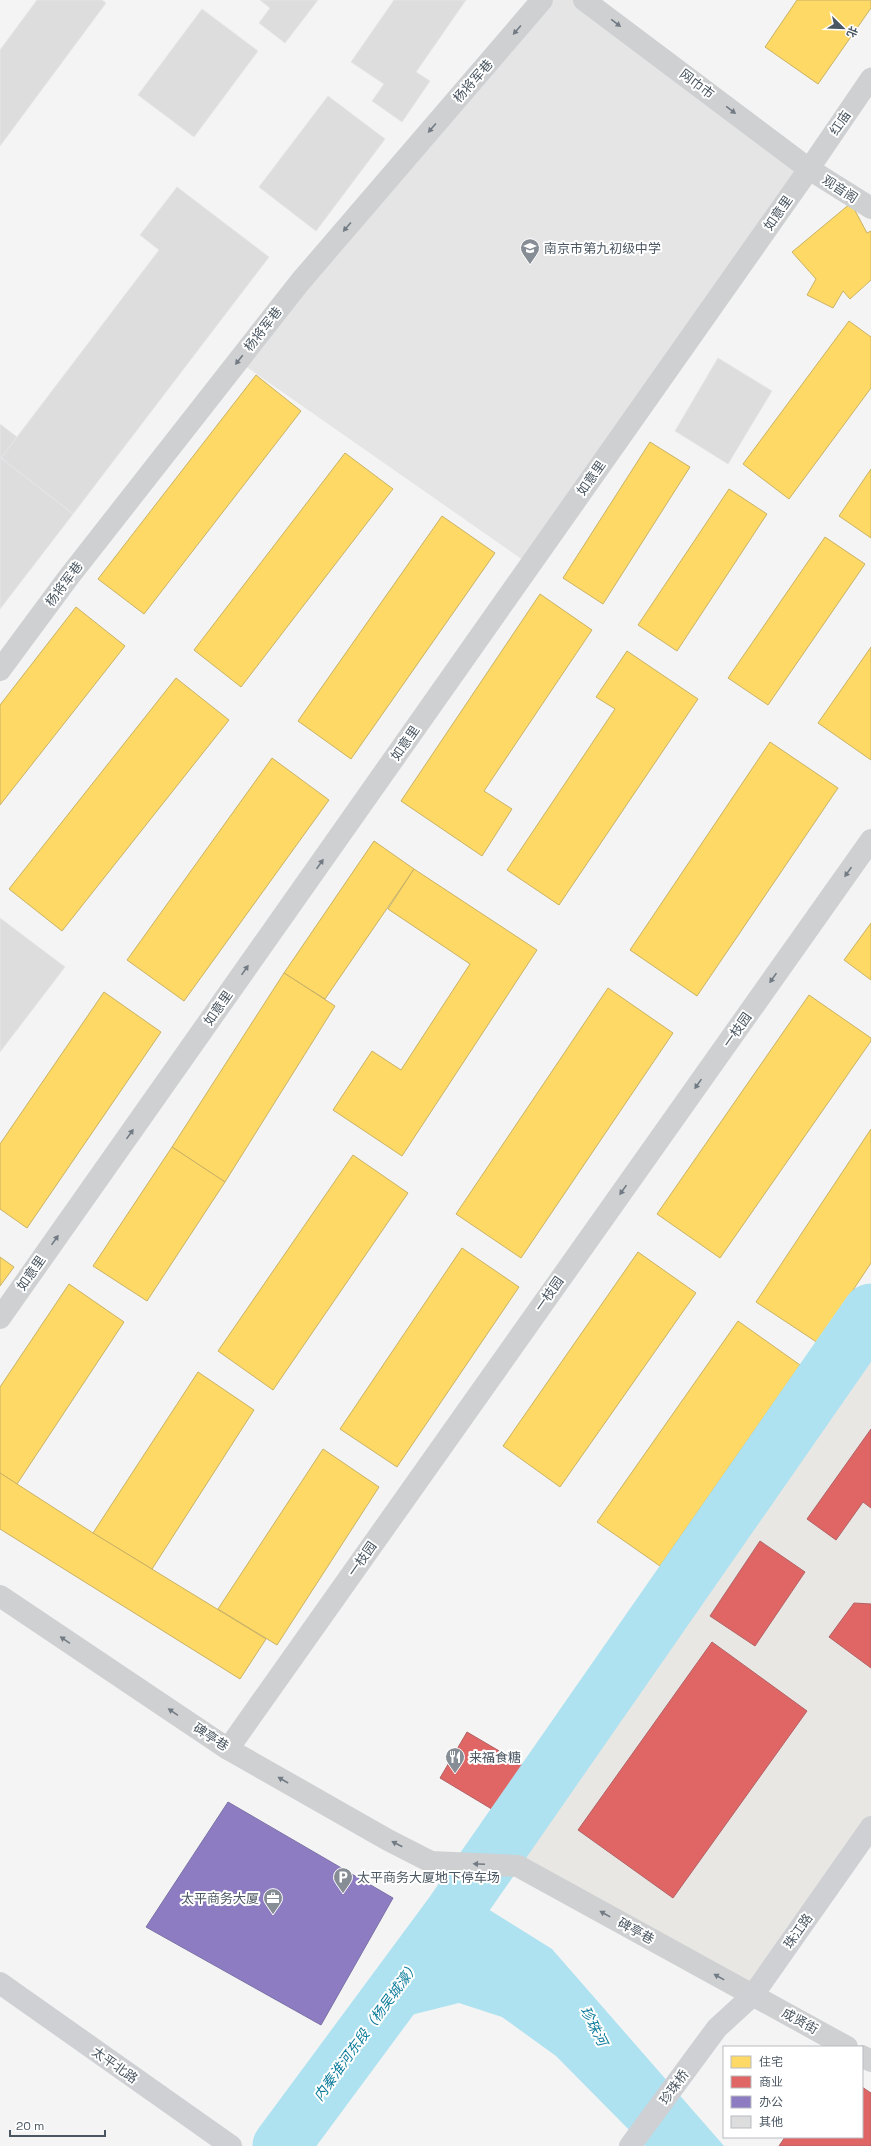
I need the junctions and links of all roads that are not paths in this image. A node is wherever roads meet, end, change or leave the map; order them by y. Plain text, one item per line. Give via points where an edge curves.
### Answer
1 (542, 0) edge
2 (584, 0) edge
3 (871, 78) edge
4 (809, 169) junction
5 (871, 208) edge
6 (0, 670) edge
7 (871, 840) edge
8 (0, 1318) edge
9 (0, 1596) edge
10 (228, 1748) junction
11 (871, 1827) edge
12 (0, 1983) edge
13 (753, 1995) junction
14 (717, 2028) joint
15 (845, 2046) edge
16 (231, 2146) edge
17 (630, 2146) edge

1 -> 6 street, 杨将军巷 via 300,282 68,578
2 -> 4 street, 网巾市
3 - 4 street, 红庙
4 - 5 street, 观音阁
8 -> 4 street, 如意里
7 -> 10 street, 一枝园
10 -> 9 street, 碑亭巷
13 -> 10 street, 碑亭巷 via 518,1866 431,1862
11 - 13 main road, 珠江路
12 - 16 main road, 太平北路
13 - 14 main road, 珠江路
13 - 15 street, 成贤街
14 - 17 main road, 珍珠桥

